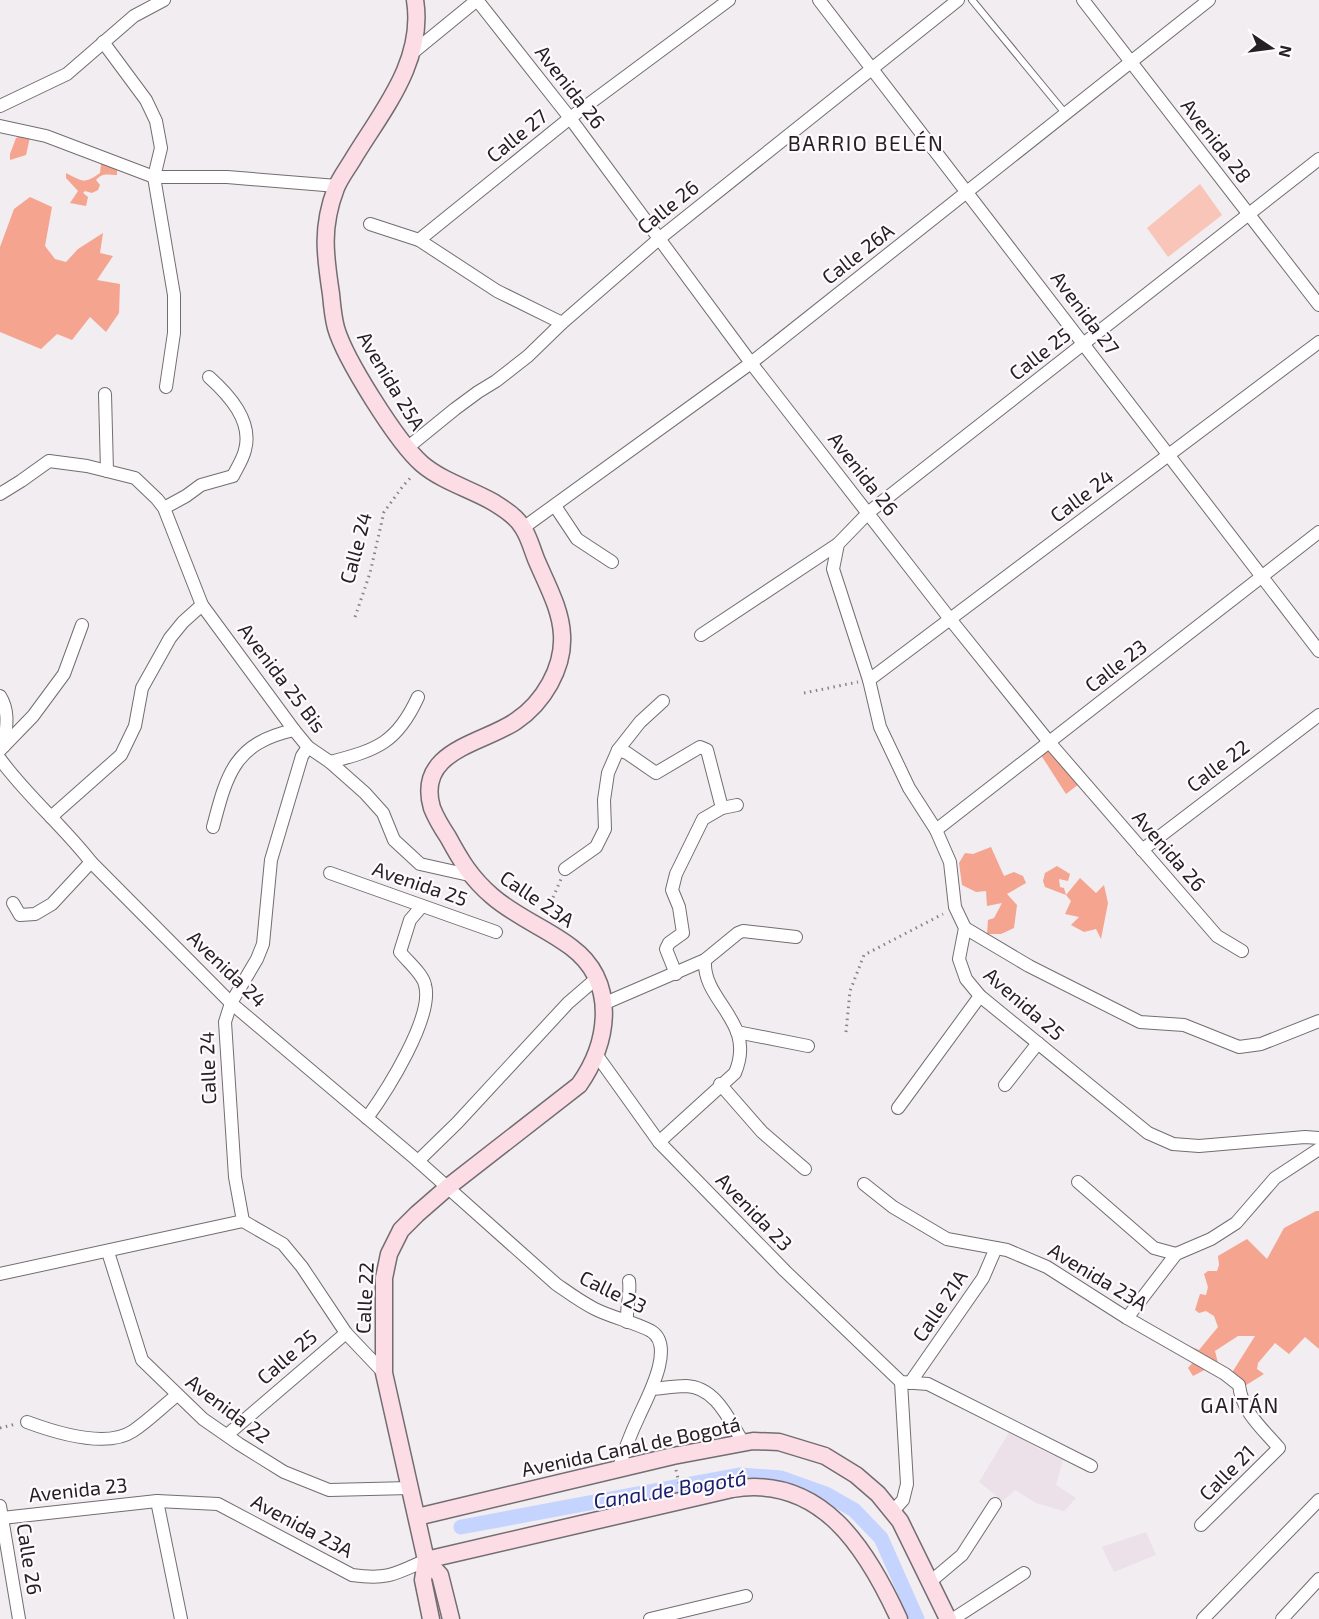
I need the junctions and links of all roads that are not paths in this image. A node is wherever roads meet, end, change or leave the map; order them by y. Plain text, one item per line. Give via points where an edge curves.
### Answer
1 (164, 0) edge
2 (415, 0) edge
3 (477, 0) edge
4 (729, 0) edge
5 (819, 0) edge
6 (958, 0) edge
7 (972, 0) edge
8 (1083, 0) edge
9 (1209, 0) edge
10 (103, 42) junction
11 (411, 54) junction
12 (1131, 62) junction
13 (873, 69) junction
14 (0, 106) edge
15 (1066, 114) junction
16 (570, 118) junction
17 (0, 126) edge
18 (1319, 159) edge
19 (154, 177) junction
20 (337, 186) junction
21 (968, 191) junction
22 (1249, 214) junction
23 (370, 225) dead end
24 (660, 238) junction
25 (419, 240) junction
26 (1319, 305) edge
27 (562, 323) junction
28 (1319, 342) edge
29 (1084, 344) junction
30 (751, 363) junction
31 (209, 377) dead end
32 (166, 387) dead end
33 (105, 394) dead end
34 (407, 448) junction
35 (1169, 455) junction
36 (107, 471) junction
37 (0, 494) edge
38 (555, 506) junction
39 (164, 508) junction
40 (869, 512) junction
41 (523, 528) junction
42 (1319, 532) edge
43 (838, 544) junction
44 (612, 562) dead end
45 (1262, 576) junction
46 (202, 605) junction
47 (950, 618) junction
48 (82, 625) dead end
49 (701, 635) dead end
50 (1319, 651) edge
51 (869, 680) junction
52 (0, 696) edge
53 (418, 697) dead end
54 (663, 701) dead end
55 (1319, 715) edge
56 (294, 730) junction
57 (1049, 742) junction
58 (308, 747) junction
59 (2, 748) edge
60 (618, 750) junction
61 (0, 759) edge
62 (330, 762) junction
63 (736, 805) dead end
64 (722, 808) junction
65 (51, 817) junction
66 (213, 826) dead end
67 (936, 830) junction
68 (1142, 850) junction
69 (91, 862) junction
70 (565, 869) road end
71 (330, 873) dead end
72 (469, 875) junction
73 (13, 903) dead end
74 (423, 906) junction
75 (965, 928) junction
76 (496, 932) dead end
77 (796, 937) dead end
78 (1242, 951) dead end
79 (705, 960) junction
80 (676, 974) junction
81 (597, 978) junction
82 (980, 996) junction
83 (231, 1003) junction
84 (603, 1004) junction
85 (1319, 1021) edge
86 (737, 1032) junction
87 (1038, 1043) junction
88 (808, 1046) dead end
89 (597, 1054) junction
90 (720, 1084) junction
91 (1005, 1085) dead end
92 (898, 1108) dead end
93 (367, 1118) junction
94 (1319, 1138) edge
95 (659, 1142) junction
96 (1319, 1149) edge
97 (418, 1161) junction
98 (805, 1169) dead end
99 (1077, 1182) dead end
100 (864, 1184) dead end
101 (448, 1187) junction
102 (243, 1221) junction
103 (996, 1248) junction
104 (108, 1252) junction
105 (1176, 1254) junction
106 (0, 1274) edge
107 (629, 1281) dead end
108 (1127, 1318) junction
109 (627, 1322) junction
110 (346, 1333) junction
111 (384, 1373) junction
112 (906, 1383) junction
113 (653, 1389) junction
114 (177, 1395) junction
115 (27, 1422) dead end
116 (227, 1436) junction
117 (742, 1442) junction
118 (1279, 1448) joint
119 (1091, 1466) dead end
120 (619, 1468) junction
121 (410, 1488) junction
122 (1319, 1500) edge
123 (157, 1501) junction
124 (995, 1504) dead end
125 (893, 1511) junction
126 (1, 1512) edge
127 (417, 1517) junction
128 (1201, 1525) dead end
129 (426, 1560) junction
130 (5, 1563) edge
131 (1024, 1573) dead end
132 (1319, 1579) edge
133 (930, 1582) junction
134 (746, 1596) dead end
135 (19, 1619) edge
136 (181, 1619) edge
137 (431, 1619) edge
138 (451, 1619) edge
139 (650, 1619) edge
140 (899, 1619) edge
141 (948, 1619) edge
142 (953, 1619) edge
143 (1203, 1619) edge
144 (1282, 1619) edge

1 - 10 street via 134,16
2 - 11 main road, Avenida 25A
3 - 11 street
3 - 16 street, Avenida 26
4 - 16 street, Calle 27
5 - 13 street, Avenida 27
6 - 13 street, Calle 26
7 - 15 lane
8 - 12 street, Avenida 28
9 - 12 street, Calle 26A
10 - 14 street via 67,74
10 - 19 street via 146,100 156,121 161,148
11 - 20 main road, Avenida 25A via 395,93
12 - 15 street, Calle 26A
12 - 22 street, Avenida 28
13 - 21 street, Avenida 27
13 - 24 street, Calle 26
15 - 21 street, Calle 26A
16 - 24 street, Avenida 26
16 - 25 street, Calle 27
17 - 19 street via 46,136
18 - 22 street, Calle 25
19 - 20 street via 227,177
19 - 32 street via 174,295 174,333
20 - 34 main road, Avenida 25A via 325,224 335,326 347,354
21 - 29 street, Avenida 27
21 - 30 street, Calle 26A
22 - 26 street, Avenida 28
22 - 29 street, Calle 25
23 - 25 street
24 - 27 street, Calle 26
24 - 30 street, Avenida 26
25 - 27 street via 497,291
27 - 34 street, Calle 26 via 520,362
28 - 35 street, Calle 24
29 - 35 street, Avenida 27
29 - 40 street, Calle 25
30 - 38 street, Calle 26A
30 - 40 street, Avenida 26
31 - 39 street via 240,412 246,448 233,476 201,485
33 - 36 street
34 - 41 main road, Avenida 25A via 423,465 490,500
35 - 45 street, Avenida 27
35 - 47 street, Calle 24
36 - 37 street via 49,461
36 - 39 street via 135,478
38 - 41 street, Calle 26A
38 - 44 street via 577,539
39 - 46 street
40 - 43 street
40 - 47 street, Avenida 26
41 - 72 main road, Calle 23A via 561,622 560,658 554,677 528,712 516,722 454,752 433,774 430,789 434,814
42 - 45 street, Calle 23
43 - 49 street
43 - 51 street via 832,569
45 - 50 street, Avenida 27
45 - 57 street, Calle 23
46 - 56 street, Avenida 25 Bis
46 - 65 street via 170,638 142,688 135,726 121,755
47 - 51 street, Calle 24
47 - 57 street, Avenida 26
48 - 59 street via 64,674 33,716
51 - 67 street via 880,727 909,788
52 - 59 street via 7,720
53 - 62 street via 410,716 377,748
54 - 60 street
55 - 68 street, Calle 22
56 - 58 street, Avenida 25 Bis
56 - 66 street via 252,745 241,756 220,798
57 - 67 street, Calle 23
57 - 68 street, Avenida 26
58 - 62 street, Avenida 25 Bis
58 - 83 street, Calle 24 via 271,860 263,944
60 - 64 street via 656,773 700,747 707,750
60 - 70 street via 605,791 605,829 596,848
61 - 65 street, Avenida 24
62 - 72 street, Avenida 25 Bis via 383,813 394,840 420,864
63 - 64 street
64 - 80 street via 703,819 676,874 672,890 683,933 666,949
65 - 69 street, Avenida 24
67 - 75 street via 950,862 955,908
68 - 78 street, Avenida 26 via 1217,936
69 - 73 street via 52,904 34,914 20,915
69 - 83 street, Avenida 24
71 - 74 street, Avenida 25
72 - 81 main road, Calle 23A via 513,913 572,947
74 - 76 street, Avenida 25
74 - 93 street via 410,920 400,952 425,982 427,1003 401,1066
75 - 82 street, Avenida 25 via 959,959 966,979
75 - 85 street via 1029,966 1140,1022 1184,1025 1239,1047 1261,1044
77 - 79 street via 744,931
79 - 80 street
79 - 86 street via 709,985
80 - 84 street
81 - 84 main road, Calle 23A
81 - 97 street via 568,1003
82 - 87 street, Avenida 25
82 - 92 street
83 - 93 street, Avenida 24
83 - 102 street, Calle 24 via 225,1022 226,1043 235,1177
84 - 89 main road, Calle 23A via 603,1032
86 - 88 street
86 - 90 street via 740,1061 735,1073
87 - 91 street
87 - 94 street, Avenida 25 via 1149,1132 1173,1144 1199,1146
89 - 95 street, Avenida 23
89 - 101 main road, Calle 22 via 579,1085
90 - 95 street
90 - 98 street via 762,1132
93 - 97 street, Avenida 24
95 - 112 street, Avenida 23 via 785,1271
96 - 105 street via 1275,1178 1236,1223
97 - 101 street, Avenida 24
99 - 105 street via 1154,1248
100 - 103 street, Avenida 23A via 893,1208 947,1239
101 - 109 street, Calle 23 via 570,1295
101 - 111 main road, Calle 22 via 401,1230 389,1254 384,1278
102 - 104 street
102 - 110 street via 283,1244
103 - 108 street, Avenida 23A via 1047,1267
103 - 112 street, Calle 21A via 983,1278
104 - 106 street
104 - 114 street, Avenida 22 via 142,1360
105 - 108 street
107 - 109 street
108 - 118 street, Avenida 23A via 1239,1385 1246,1410
109 - 113 street, Calle 23 via 653,1332 661,1344
110 - 111 street
110 - 116 street, Calle 25
111 - 121 main road, Calle 22
112 - 119 street via 928,1384
112 - 125 street via 907,1484 903,1500
113 - 117 street via 687,1386 706,1391 718,1402
113 - 120 street, Calle 23
114 - 115 street via 131,1433 104,1439 56,1432
114 - 116 street, Avenida 22
116 - 121 street, Avenida 22 via 284,1472 329,1490
117 - 120 main road, Avenida Canal de Bogotá
117 - 125 main road, Avenida Canal de Bogotá via 779,1442 825,1456 866,1482
118 - 128 street, Calle 21
120 - 127 main road, Avenida Canal de Bogotá
121 - 127 main road, Calle 22
122 - 143 street
123 - 126 street, Avenida 23
123 - 129 street, Avenida 23A via 218,1504 352,1575 392,1576
123 - 136 street
124 - 133 street via 962,1555
125 - 133 main road, Avenida Canal de Bogotá
126 - 130 street, Calle 26
127 - 129 main road, Calle 22
129 - 137 main road via 423,1580
129 - 138 main road via 440,1575
129 - 140 main road via 760,1486 807,1500 828,1513 879,1576
130 - 135 street, Calle 26
131 - 142 street
132 - 144 street
133 - 141 main road, Avenida Canal de Bogotá
134 - 139 street

